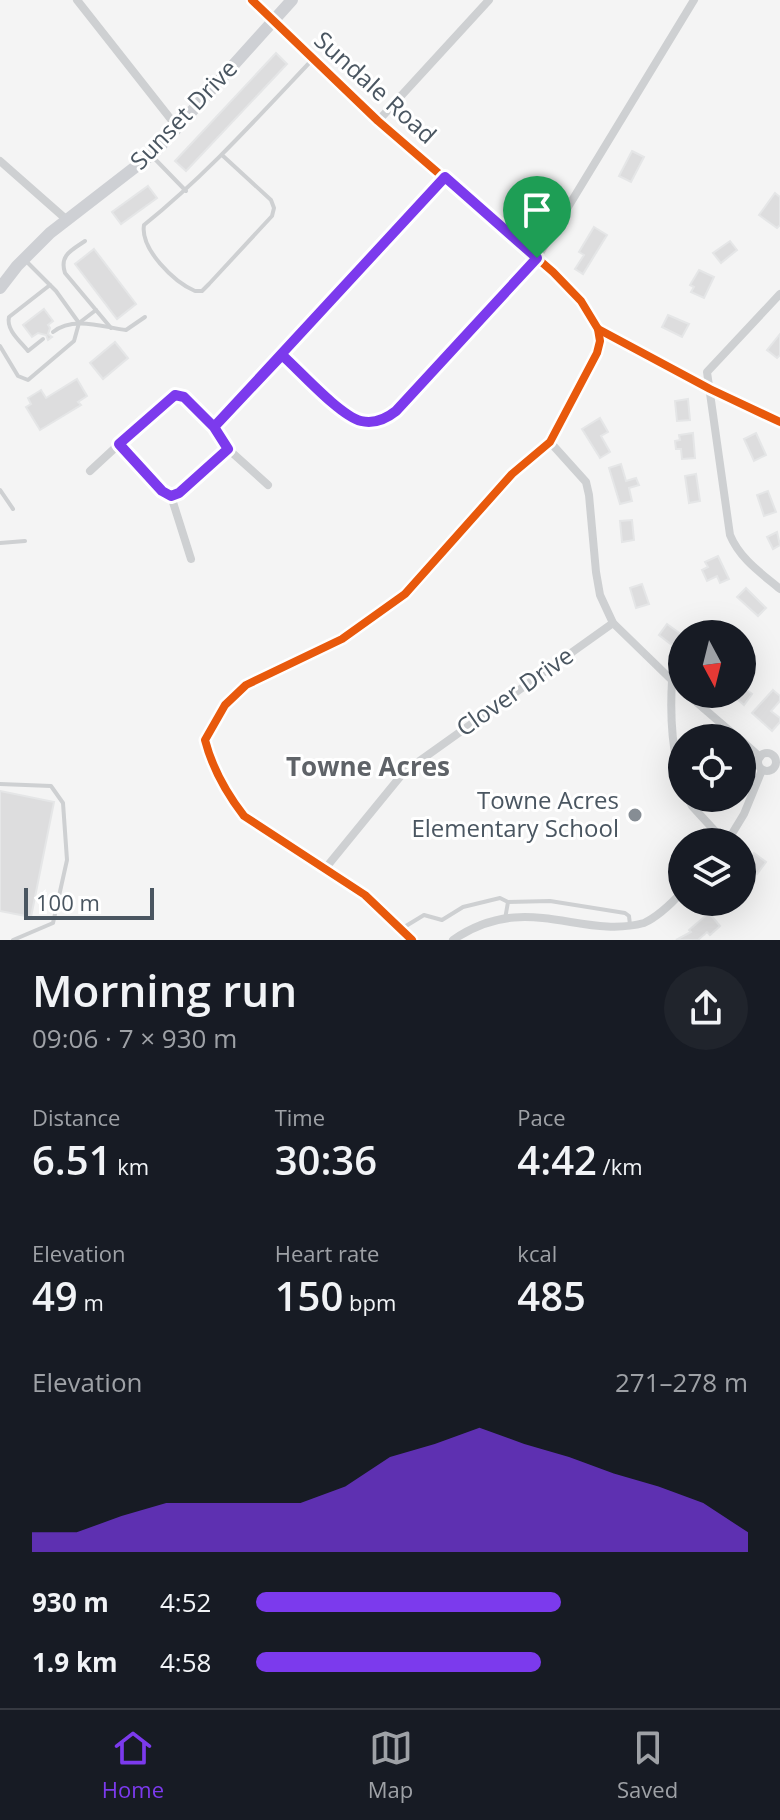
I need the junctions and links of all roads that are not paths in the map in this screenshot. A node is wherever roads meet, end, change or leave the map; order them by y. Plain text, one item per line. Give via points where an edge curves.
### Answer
1 (77, 0) edge
2 (252, 0) edge
3 (292, 0) edge
4 (489, 0) edge
5 (694, 0) edge
6 (272, 22) junction
7 (312, 59) junction
8 (378, 121) junction
9 (177, 127) junction
10 (151, 155) junction
11 (222, 155) junction
12 (0, 161) edge
13 (445, 177) junction
14 (186, 191) junction
15 (67, 220) junction
16 (85, 241) dead end
17 (537, 258) junction
18 (23, 259) junction
19 (50, 285) junction
20 (0, 288) edge
21 (780, 294) edge
22 (96, 310) junction
23 (145, 317) dead end
24 (79, 323) junction
25 (111, 328) junction
26 (598, 329) junction
27 (53, 332) dead end
28 (43, 339) dead end
29 (0, 346) edge
30 (282, 355) junction
31 (710, 389) junction
32 (780, 422) edge
33 (214, 427) junction
34 (550, 442) junction
35 (119, 444) junction
36 (228, 449) junction
37 (90, 471) dead end
38 (268, 485) dead end
39 (0, 490) edge
40 (171, 496) junction
41 (13, 509) dead end
42 (25, 541) dead end
43 (0, 543) edge
44 (191, 559) dead end
45 (780, 589) edge
46 (613, 623) junction
47 (668, 677) edge
48 (703, 708) edge
49 (722, 724) edge
50 (780, 747) edge
51 (756, 754) edge
52 (773, 756) junction
53 (760, 757) junction
54 (762, 770) junction
55 (776, 772) edge
56 (0, 784) edge
57 (698, 812) edge
58 (713, 828) edge
59 (735, 828) edge
60 (324, 870) junction
61 (508, 902) junction
62 (668, 905) edge
63 (505, 919) junction
64 (631, 927) junction
65 (401, 929) junction
66 (589, 929) junction
67 (13, 940) edge
68 (412, 940) edge
69 (453, 940) edge
70 (589, 940) edge

1 - 9 street
2 - 6 street, Sundale Road
3 - 6 main road, Sunset Drive
4 - 8 street
5 - 17 street
6 - 7 street, Sundale Road
6 - 9 main road, Sunset Drive
7 - 8 street, Sundale Road
7 - 11 lane
8 - 13 street, Sundale Road
9 - 10 main road, Sunset Drive
10 - 14 lane
10 - 15 main road, Sunset Drive
11 - 14 lane
11 - 14 lane via 274,208 202,291 187,288 168,270 142,234 144,225
12 - 15 street
13 - 17 street, Sundale Road
13 - 30 street
15 - 18 main road, Sunset Drive
16 - 22 lane via 65,256 63,266
17 - 26 street, Sundale Road via 575,294
17 - 30 street via 396,411 381,420 361,421 344,412
18 - 19 lane
18 - 20 main road, Sunset Drive
19 - 24 lane
19 - 28 lane via 8,322 28,351
21 - 31 street via 707,372
22 - 24 lane
22 - 25 lane
23 - 25 lane via 126,330
24 - 25 lane
24 - 27 lane via 63,324
24 - 29 lane via 74,341 28,380 18,376
26 - 31 street, Sundale Road
26 - 34 street via 597,353
30 - 33 street
31 - 32 street, Sundale Road
31 - 45 street via 730,535 744,558
33 - 35 street via 184,397 175,395
33 - 36 street
34 - 46 street via 586,482 600,595
34 - 60 street via 512,474 405,594 342,639 246,685 225,705 205,740 210,759 244,816
35 - 37 street
35 - 40 street
36 - 38 street
36 - 40 street
39 - 41 lane
40 - 44 street
42 - 43 lane
46 - 47 street
46 - 60 street, Clover Drive via 404,772
48 - 49 street
50 - 52 street
51 - 53 street
52 - 53 street
52 - 55 street
53 - 54 street
54 - 55 street
54 - 59 street
56 - 67 lane via 51,786 63,803 67,860 53,923
57 - 58 street
60 - 65 street via 365,895
61 - 63 lane
61 - 64 lane via 550,901 625,913
61 - 65 lane via 500,898 463,907 442,920 424,915
62 - 64 street
63 - 66 street
63 - 69 street
64 - 66 street
65 - 68 street
66 - 70 street

